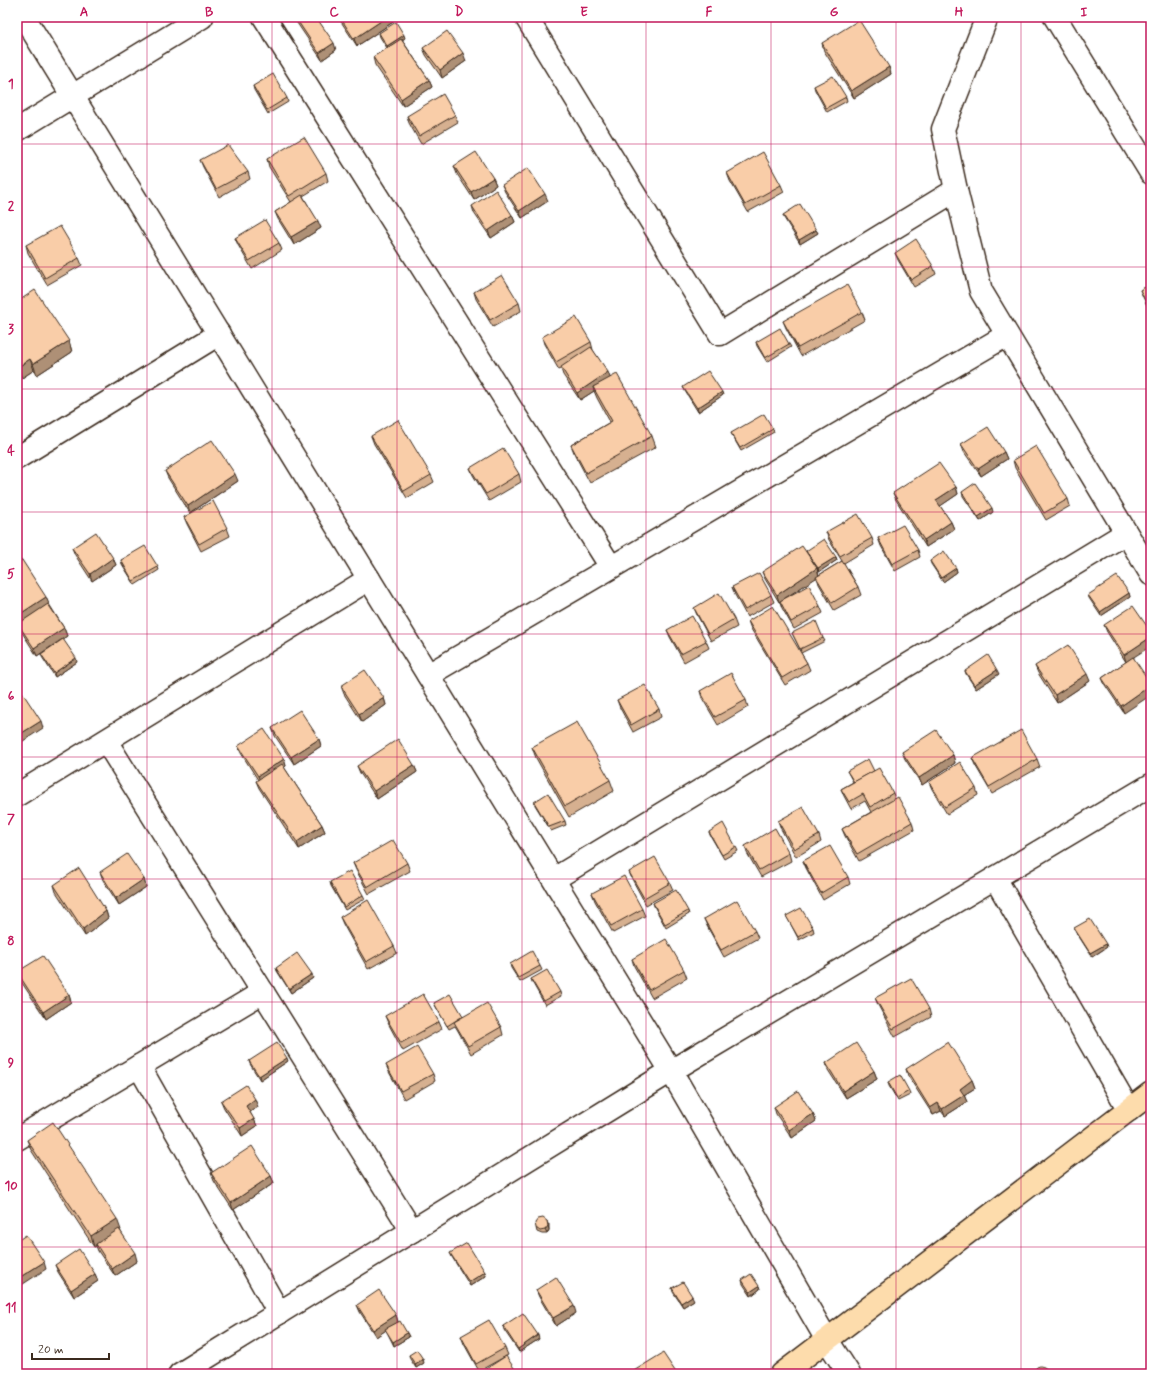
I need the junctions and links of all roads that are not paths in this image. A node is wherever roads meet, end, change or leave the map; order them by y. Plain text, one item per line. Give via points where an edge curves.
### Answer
1 (24, 17) edge
2 (202, 17) edge
3 (264, 17) edge
4 (526, 17) edge
5 (987, 17) edge
6 (1055, 17) edge
7 (73, 96) junction
8 (17, 130) edge
9 (1151, 173) edge
10 (956, 190) junction
11 (219, 334) junction
12 (1007, 335) junction
13 (17, 458) edge
14 (1126, 533) junction
15 (611, 567) junction
16 (1151, 574) edge
17 (369, 579) junction
18 (428, 675) junction
19 (106, 740) junction
20 (1151, 786) edge
21 (17, 795) edge
22 (996, 878) junction
23 (554, 879) junction
24 (263, 992) junction
25 (139, 1066) junction
26 (671, 1071) junction
27 (1151, 1094) edge
28 (1129, 1110) junction
29 (17, 1139) edge
30 (412, 1231) junction
31 (279, 1313) junction
32 (827, 1340) junction
33 (185, 1373) edge
34 (782, 1374) edge
35 (849, 1374) edge

1 - 7 street
2 - 7 street
3 - 15 street
4 - 10 street via 720,334
5 - 10 street via 943,129
6 - 9 street
7 - 8 street
7 - 11 street
10 - 12 street via 981,291
11 - 13 street
11 - 17 street
12 - 14 street
12 - 15 street
14 - 16 street
14 - 23 street
15 - 18 street
17 - 18 street
17 - 19 street
18 - 23 street
19 - 21 street
19 - 24 street
20 - 22 street
22 - 26 street
22 - 28 street
23 - 26 street
24 - 25 street
24 - 30 street
25 - 29 street
25 - 31 street
26 - 30 street
26 - 32 street
27 - 28 highway
28 - 32 highway
30 - 31 street
31 - 33 street
32 - 34 highway
32 - 35 street

